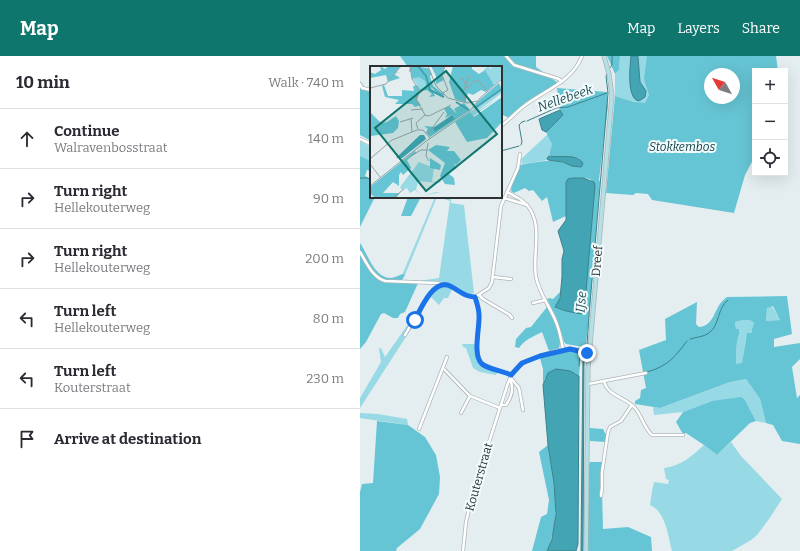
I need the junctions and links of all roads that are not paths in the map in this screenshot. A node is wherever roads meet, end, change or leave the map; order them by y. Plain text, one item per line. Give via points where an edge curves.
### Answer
1 (506, 56) edge
2 (582, 56) edge
3 (604, 56) edge
4 (562, 82) junction
5 (360, 84) edge
6 (370, 90) edge
7 (502, 125) edge
8 (360, 139) edge
9 (370, 144) edge
10 (520, 154) dead end
11 (507, 192) junction
12 (502, 198) edge
13 (527, 205) junction
14 (360, 252) edge
15 (493, 277) junction
16 (511, 278) dead end
17 (440, 284) junction
18 (479, 295) junction
19 (475, 297) junction
20 (545, 300) junction
21 (533, 303) dead end
22 (512, 318) dead end
23 (405, 335) dead end
24 (563, 349) junction
25 (585, 353) junction
26 (447, 357) dead end
27 (443, 368) junction
28 (646, 373) dead end
29 (511, 377) junction
30 (604, 381) junction
31 (587, 384) junction
32 (470, 396) junction
33 (632, 405) junction
34 (500, 406) junction
35 (523, 410) dead end
36 (461, 413) dead end
37 (419, 429) dead end
38 (683, 435) dead end
39 (601, 496) dead end
40 (463, 551) edge
41 (586, 551) edge

1 - 4 street via 514,65
2 - 4 street via 574,72
3 - 25 main road, Dreef via 611,88 611,107
4 - 7 street via 525,105
5 - 6 street via 362,88
8 - 9 street
10 - 11 street via 518,168
11 - 12 street
11 - 13 street
12 - 13 street
12 - 15 street
13 - 20 street via 536,223 535,268
14 - 17 street via 379,279
15 - 16 street
15 - 18 street via 491,285
17 - 19 street
17 - 23 street via 425,302
18 - 19 street
18 - 22 street
19 - 29 street via 479,317 477,345 480,362
20 - 21 street
20 - 24 street via 558,327
24 - 25 street, Kouterstraat
24 - 29 street, Kouterstraat via 528,360 518,367
25 - 31 main road, Dreef
26 - 27 street
27 - 32 street
27 - 37 street
28 - 30 street
29 - 34 street, Kouterstraat
29 - 34 street, Kouterstraat via 511,394 506,404
29 - 35 street via 519,388
30 - 31 street
30 - 33 street via 611,392
31 - 41 main road, Dreef
32 - 34 street
32 - 36 street
33 - 38 street via 652,435
33 - 39 street via 621,421 610,427 608,432
34 - 40 street, Kouterstraat via 469,505

